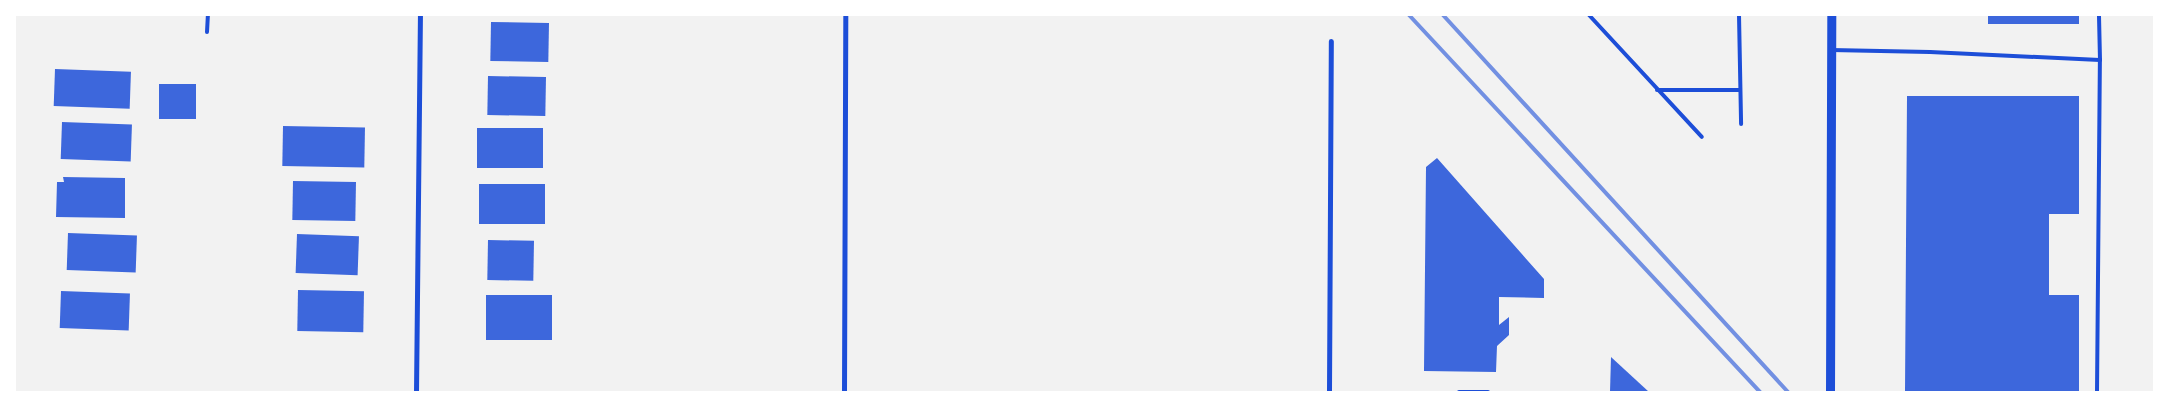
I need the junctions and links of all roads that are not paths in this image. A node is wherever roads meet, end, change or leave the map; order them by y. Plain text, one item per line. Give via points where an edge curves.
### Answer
1 (208, 15) edge
2 (420, 15) edge
3 (845, 15) edge
4 (1590, 15) edge
5 (1739, 15) edge
6 (1831, 15) edge
7 (2099, 15) edge
8 (208, 32) dead end
9 (1331, 41) dead end
10 (1831, 50) junction
11 (2100, 60) junction
12 (1657, 90) junction
13 (1740, 90) junction
14 (1741, 124) dead end
15 (1702, 137) dead end
16 (416, 392) edge
17 (844, 392) edge
18 (1329, 392) edge
19 (1459, 392) edge
20 (1488, 392) edge
21 (1830, 392) edge
22 (2097, 392) edge

1 - 8 lane
2 - 16 street
3 - 17 street
4 - 12 lane
5 - 13 lane
6 - 10 street
7 - 11 lane
9 - 18 street
10 - 11 lane
10 - 21 street
11 - 22 lane
12 - 13 lane
12 - 15 lane
13 - 14 lane
19 - 20 lane

